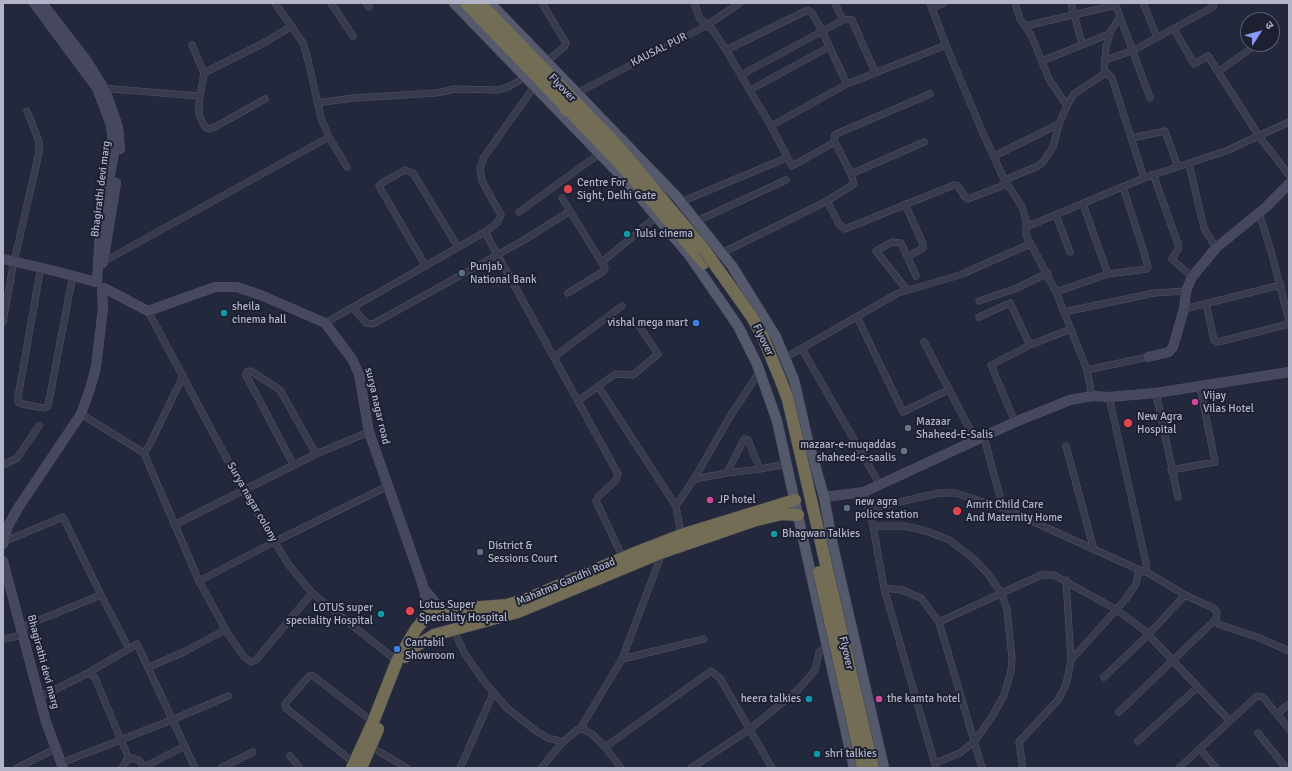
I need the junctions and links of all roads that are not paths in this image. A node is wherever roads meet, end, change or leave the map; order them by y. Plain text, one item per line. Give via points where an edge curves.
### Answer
1 (34, 3) edge
2 (42, 3) edge
3 (340, 3) edge
4 (454, 3) edge
5 (466, 3) edge
6 (480, 3) edge
7 (490, 3) edge
8 (542, 3) edge
9 (694, 3) edge
10 (740, 3) edge
11 (835, 3) edge
12 (944, 3) edge
13 (1015, 3) edge
14 (1071, 3) edge
15 (1143, 3) edge
16 (1214, 3) edge
17 (276, 4) edge
18 (1115, 4) edge
19 (333, 5) edge
20 (931, 5) edge
21 (1075, 16) junction
22 (1119, 18) junction
23 (843, 20) junction
24 (707, 25) junction
25 (292, 26) junction
26 (1025, 26) junction
27 (1174, 28) junction
28 (822, 31) junction
29 (1110, 33) junction
30 (353, 36) dead end
31 (1157, 37) junction
32 (1082, 44) junction
33 (192, 45) dead end
34 (946, 45) junction
35 (829, 47) junction
36 (726, 50) junction
37 (1134, 50) junction
38 (1246, 52) edge
39 (1042, 60) junction
40 (1106, 60) junction
41 (546, 62) junction
42 (1105, 71) junction
43 (875, 72) junction
44 (1218, 72) junction
45 (204, 73) junction
46 (741, 75) junction
47 (526, 78) junction
48 (847, 84) junction
49 (534, 87) junction
50 (100, 88) junction
51 (750, 90) junction
52 (577, 93) junction
53 (930, 94) dead end
54 (200, 96) junction
55 (1150, 98) dead end
56 (265, 99) dead end
57 (317, 103) junction
58 (563, 104) junction
59 (1067, 105) junction
60 (27, 111) dead end
61 (1289, 122) edge
62 (1059, 124) junction
63 (771, 126) junction
64 (577, 130) junction
65 (1260, 136) junction
66 (329, 137) junction
67 (1132, 138) junction
68 (835, 142) junction
69 (924, 142) dead end
70 (599, 154) junction
71 (994, 156) junction
72 (786, 158) junction
73 (1189, 164) junction
74 (347, 167) dead end
75 (1178, 167) junction
76 (851, 174) junction
77 (1153, 174) junction
78 (1289, 175) edge
79 (1144, 178) junction
80 (786, 180) dead end
81 (1006, 182) junction
82 (1289, 184) edge
83 (1123, 187) junction
84 (562, 198) dead end
85 (827, 201) junction
86 (681, 202) junction
87 (905, 204) junction
88 (1083, 204) junction
89 (570, 211) junction
90 (519, 212) dead end
91 (1259, 213) junction
92 (1056, 215) junction
93 (656, 217) junction
94 (697, 221) junction
95 (1026, 227) junction
96 (485, 232) junction
97 (1030, 244) junction
98 (458, 247) junction
99 (1216, 248) junction
100 (1070, 252) dead end
101 (722, 253) junction
102 (497, 254) junction
103 (908, 257) junction
104 (3, 259) edge
105 (103, 262) junction
106 (602, 262) junction
107 (3, 264) edge
108 (14, 264) junction
109 (425, 265) junction
110 (40, 272) junction
111 (1048, 274) junction
112 (1108, 274) junction
113 (916, 276) dead end
114 (1192, 277) junction
115 (72, 280) junction
116 (99, 285) junction
117 (1281, 285) junction
118 (907, 290) junction
119 (1186, 291) junction
120 (1056, 292) junction
121 (568, 293) dead end
122 (979, 301) dead end
123 (1206, 303) junction
124 (622, 306) dead end
125 (353, 308) junction
126 (1184, 309) junction
127 (148, 311) junction
128 (1064, 312) junction
129 (857, 317) junction
130 (979, 317) dead end
131 (1289, 321) edge
132 (3, 322) edge
133 (325, 323) junction
134 (1289, 324) edge
135 (639, 326) dead end
136 (1071, 329) junction
137 (924, 342) dead end
138 (1030, 345) junction
139 (802, 350) junction
140 (554, 357) junction
141 (1148, 357) joint
142 (785, 358) junction
143 (1087, 370) junction
144 (760, 371) junction
145 (1289, 372) edge
146 (183, 376) junction
147 (598, 386) junction
148 (1200, 387) junction
149 (948, 390) junction
150 (1156, 394) junction
151 (1092, 396) junction
152 (1109, 397) junction
153 (578, 400) junction
154 (81, 414) junction
155 (1015, 422) junction
156 (39, 426) dead end
157 (369, 432) junction
158 (980, 439) junction
159 (1066, 446) dead end
160 (144, 453) junction
161 (316, 454) junction
162 (787, 464) junction
163 (3, 465) edge
164 (294, 466) junction
165 (760, 469) junction
166 (1171, 470) junction
167 (817, 471) junction
168 (726, 472) junction
169 (789, 476) junction
170 (694, 479) junction
171 (880, 485) junction
172 (388, 486) junction
173 (244, 491) junction
174 (864, 492) junction
175 (824, 497) junction
176 (1178, 497) dead end
177 (795, 500) junction
178 (676, 506) junction
179 (1003, 508) junction
180 (869, 509) junction
181 (798, 516) junction
182 (174, 524) junction
183 (873, 526) junction
184 (830, 529) junction
185 (681, 535) junction
186 (803, 535) junction
187 (274, 542) junction
188 (3, 543) edge
189 (1094, 550) junction
190 (663, 552) junction
191 (623, 558) junction
192 (3, 561) edge
193 (1142, 571) junction
194 (1066, 580) junction
195 (199, 581) junction
196 (884, 588) junction
197 (424, 589) junction
198 (312, 592) junction
199 (1002, 594) junction
200 (101, 595) junction
201 (1185, 595) junction
202 (466, 610) junction
203 (1117, 610) junction
204 (442, 611) junction
205 (425, 618) junction
206 (1216, 619) junction
207 (939, 622) junction
208 (469, 627) junction
209 (225, 630) junction
210 (23, 631) junction
211 (454, 631) junction
212 (1149, 634) junction
213 (434, 635) junction
214 (3, 639) edge
215 (704, 639) dead end
216 (126, 643) dead end
217 (827, 647) junction
218 (1289, 651) edge
219 (622, 659) junction
220 (830, 660) junction
221 (1070, 660) junction
222 (1173, 660) junction
223 (397, 661) junction
224 (816, 666) junction
225 (149, 667) junction
226 (88, 673) junction
227 (1104, 677) dead end
228 (1198, 687) junction
229 (493, 694) junction
230 (228, 696) dead end
231 (40, 697) junction
232 (1289, 704) edge
233 (1119, 712) dead end
234 (1277, 714) junction
235 (172, 720) junction
236 (1230, 721) junction
237 (373, 722) junction
238 (580, 729) junction
239 (750, 729) junction
240 (1289, 729) edge
241 (1258, 733) dead end
242 (121, 740) junction
243 (563, 742) junction
244 (975, 742) junction
245 (1138, 742) dead end
246 (184, 746) junction
247 (371, 747) junction
248 (605, 747) junction
249 (56, 749) junction
250 (1200, 749) junction
251 (253, 752) dead end
252 (290, 756) dead end
253 (130, 759) junction
254 (62, 766) edge
255 (356, 766) edge
256 (935, 766) edge
257 (17, 768) edge
258 (122, 768) edge
259 (144, 768) edge
260 (195, 768) edge
261 (221, 768) edge
262 (300, 768) edge
263 (407, 768) edge
264 (460, 768) edge
265 (541, 768) edge
266 (621, 768) edge
267 (691, 768) edge
268 (771, 768) edge
269 (854, 768) edge
270 (863, 768) edge
271 (872, 768) edge
272 (884, 768) edge
273 (982, 768) edge
274 (1023, 768) edge
275 (1179, 768) edge
276 (1216, 768) edge
277 (1286, 768) edge

1 - 50 street
2 - 50 street, Bhagirathi devi marg
3 - 19 street
4 - 47 main road
5 - 58 highway, Flyover
6 - 271 highway, Flyover, bridge via 616,145 704,248 762,335 788,400
7 - 41 main road
8 - 41 street via 566,43
9 - 24 street via 698,16
10 - 24 street, KAUSAL PUR
11 - 23 street
12 - 20 street
13 - 26 street
14 - 21 street
15 - 31 street
16 - 27 street via 1213,8
17 - 25 street
18 - 21 street
18 - 22 street
19 - 30 street
20 - 34 street
21 - 26 street
21 - 32 street
22 - 29 street
22 - 37 street
23 - 28 street
23 - 43 street via 852,20
24 - 36 street
24 - 52 street, KAUSAL PUR
25 - 45 street
25 - 57 street via 308,57
26 - 39 street
27 - 31 street
27 - 44 street via 1194,64 1208,56
28 - 35 street
28 - 36 street via 812,13 806,10
28 - 46 street
29 - 32 street
29 - 40 street
31 - 37 street
32 - 39 street
33 - 45 street
34 - 43 street
34 - 71 street
35 - 48 street
35 - 51 street
36 - 46 street
37 - 40 street
37 - 55 street
38 - 44 street
39 - 59 street via 1052,84
40 - 42 street
41 - 52 main road
42 - 59 street via 1103,75 1074,94
42 - 67 street via 1112,78
43 - 48 street
44 - 65 street
45 - 54 street
46 - 51 street
47 - 49 main road
47 - 57 street via 498,90 455,89 436,93
48 - 63 street
49 - 64 main road
49 - 96 street via 482,162 482,181 500,215 496,223
50 - 54 street
50 - 105 street, Bhagirathi devi marg via 111,102 120,136 117,174
50 - 116 street via 110,119 114,146 100,231
51 - 63 street
52 - 86 main road
53 - 68 street via 836,134
54 - 56 street via 199,115 203,125 209,128
57 - 66 street
58 - 64 highway
58 - 270 highway, Flyover, bridge via 631,176 704,263 750,329 767,366 781,403
59 - 62 street
60 - 108 street via 38,137 39,153
61 - 65 street
62 - 71 street
62 - 81 street via 1053,147 1041,164
63 - 72 street
64 - 70 main road
65 - 73 street
65 - 78 street
66 - 74 street
66 - 105 street
67 - 75 street via 1165,131
67 - 79 street
68 - 72 street via 792,166
68 - 76 street
69 - 76 street
70 - 90 street
70 - 93 main road via 628,183
71 - 81 street
72 - 86 street
73 - 75 street
73 - 99 street via 1204,228
75 - 77 street
76 - 85 street via 854,184
77 - 79 street
77 - 114 street via 1178,244 1172,259
79 - 83 street
80 - 94 street
81 - 87 street via 968,199 958,186 954,185
81 - 95 street via 1022,207
82 - 91 street
83 - 88 street
83 - 112 street via 1148,267 1145,271
84 - 89 street
85 - 87 street via 839,224 845,229
85 - 101 street
86 - 94 main road
87 - 103 street via 923,244 923,248
88 - 92 street
88 - 112 street
89 - 102 street
89 - 106 street
91 - 99 street
91 - 117 street
92 - 95 street
92 - 100 street
93 - 106 street
93 - 144 main road via 689,255 738,326
94 - 101 main road
95 - 97 street
96 - 98 street
96 - 102 street
97 - 111 street
97 - 118 street via 960,275
98 - 109 street
98 - 109 street via 413,174 405,170 382,182 379,186
99 - 114 street
101 - 142 main road via 776,337
102 - 125 street via 371,325 366,324
102 - 140 street
103 - 113 street
103 - 118 street via 901,243 892,242 876,251
104 - 108 street
105 - 116 street, Bhagirathi devi marg
106 - 121 street via 604,271
107 - 108 street
108 - 110 street
108 - 116 street
108 - 132 street
109 - 125 street
110 - 115 street
110 - 115 street via 18,397 18,402 22,404 44,408 48,406
111 - 120 street
111 - 122 street
112 - 120 street
114 - 119 street
115 - 116 street
116 - 127 street
116 - 154 street via 104,308 95,372
117 - 123 street
117 - 131 street
118 - 129 street
119 - 126 street
119 - 128 street via 1154,293
120 - 128 street
123 - 126 street
123 - 134 street via 1217,342
124 - 140 street
125 - 133 street
126 - 141 street via 1172,349
127 - 133 street, surya nagar road via 216,287 232,286 263,296
127 - 146 street, Surya nagar colony
128 - 136 street
129 - 139 street
129 - 149 street via 903,412
130 - 138 street via 1010,303
133 - 157 street, surya nagar road via 352,359 359,374
135 - 147 street via 658,354 633,375 615,374
136 - 138 street
136 - 143 street
137 - 149 street
138 - 155 street via 990,366
139 - 142 street
139 - 171 street
140 - 153 street
141 - 143 street
142 - 167 main road via 794,380
143 - 151 street
144 - 162 main road via 777,421
144 - 170 street
145 - 148 street
146 - 160 street
146 - 173 street, Surya nagar colony
147 - 153 street
147 - 178 street
148 - 150 street
148 - 166 street via 1215,462
149 - 158 street
150 - 152 street
150 - 166 street
151 - 152 street
151 - 155 street via 1070,400
152 - 193 street via 1146,563
153 - 191 street via 618,474 616,480 596,501
154 - 160 street
154 - 188 street via 18,508
155 - 158 street
156 - 163 street via 17,458
157 - 161 street
157 - 172 street, surya nagar road
158 - 171 street
158 - 179 street
159 - 189 street
160 - 182 street
161 - 164 street
161 - 164 street via 280,390 251,371 247,372 246,375
162 - 165 street
162 - 169 main road
164 - 173 street
165 - 168 street
165 - 168 street via 745,438
166 - 176 street
167 - 169 main road
167 - 175 main road
168 - 170 street
169 - 177 main road
170 - 178 street
171 - 174 street
172 - 187 street
172 - 197 street, surya nagar road
173 - 182 street
173 - 187 street, Surya nagar colony
174 - 175 street
174 - 180 street
175 - 184 main road
177 - 181 main road
177 - 185 highway, Mahatma Gandhi Road
178 - 185 street
179 - 180 street via 948,492
179 - 189 street
180 - 183 street
181 - 186 main road
181 - 190 highway, Mahatma Gandhi Road via 782,514
182 - 195 street
183 - 196 street
183 - 199 street via 903,526 949,540 982,568
184 - 186 main road
184 - 272 main road
185 - 191 highway, Mahatma Gandhi Road
186 - 217 main road
187 - 195 street
187 - 198 street, Surya nagar colony via 288,564
188 - 200 street via 63,517
189 - 193 street
190 - 208 highway, Mahatma Gandhi Road via 518,612
190 - 219 street
191 - 202 highway, Mahatma Gandhi Road via 528,599 507,605
192 - 210 street, Bhagirathi devi marg
193 - 201 street
193 - 203 street via 1132,592
194 - 199 street via 1054,574 1041,575
194 - 203 street
194 - 221 street
195 - 209 street
196 - 207 street via 902,590 921,598
196 - 256 street
197 - 204 street
197 - 205 street, surya nagar road
198 - 209 street via 254,662 244,658
198 - 223 street, Surya nagar colony
199 - 207 street
199 - 244 street via 1010,632 1011,671 1006,689 993,715
200 - 210 street
200 - 216 street
201 - 206 street via 1213,608 1217,612
201 - 212 street
202 - 204 highway, Mahatma Gandhi Road
202 - 208 highway
203 - 212 street
203 - 221 street
204 - 205 highway, Mahatma Gandhi Road
205 - 213 highway via 426,629
205 - 223 highway
206 - 218 street via 1221,625
206 - 222 street
207 - 244 street
208 - 211 highway, Mahatma Gandhi Road
209 - 225 street
210 - 214 street
210 - 231 street, Bhagirathi devi marg
211 - 213 highway, Mahatma Gandhi Road
211 - 229 street
212 - 222 street
212 - 227 street
213 - 247 highway, Mahatma Gandhi Road via 416,646 404,660
215 - 219 street
217 - 220 main road
217 - 224 street via 819,652
219 - 238 street
220 - 224 street
220 - 269 main road
221 - 274 street via 1062,693 1019,742
222 - 228 street
222 - 233 street
223 - 237 highway
224 - 239 street via 799,689
225 - 226 street via 137,644
225 - 235 street
226 - 231 street
226 - 242 street via 95,678
228 - 236 street
228 - 245 street
229 - 243 street via 536,731
229 - 264 street
230 - 235 street
231 - 249 street, Bhagirathi devi marg
232 - 234 street
234 - 236 street via 1263,697 1259,696
234 - 240 street
235 - 242 street
235 - 246 street
236 - 250 street
237 - 255 highway
237 - 255 street via 312,674 285,704 286,708
238 - 243 street
238 - 248 street via 592,734
239 - 248 street via 720,678 711,671
239 - 267 street
239 - 268 street
241 - 277 street
242 - 253 street
242 - 254 street
243 - 265 street
244 - 256 street
244 - 273 street
246 - 259 street
246 - 260 street
247 - 255 highway, Mahatma Gandhi Road
247 - 263 street
248 - 266 street
249 - 254 street, Bhagirathi devi marg
249 - 257 street
250 - 275 street
250 - 276 street
251 - 261 street
252 - 262 street
253 - 258 street
253 - 259 street via 140,761

